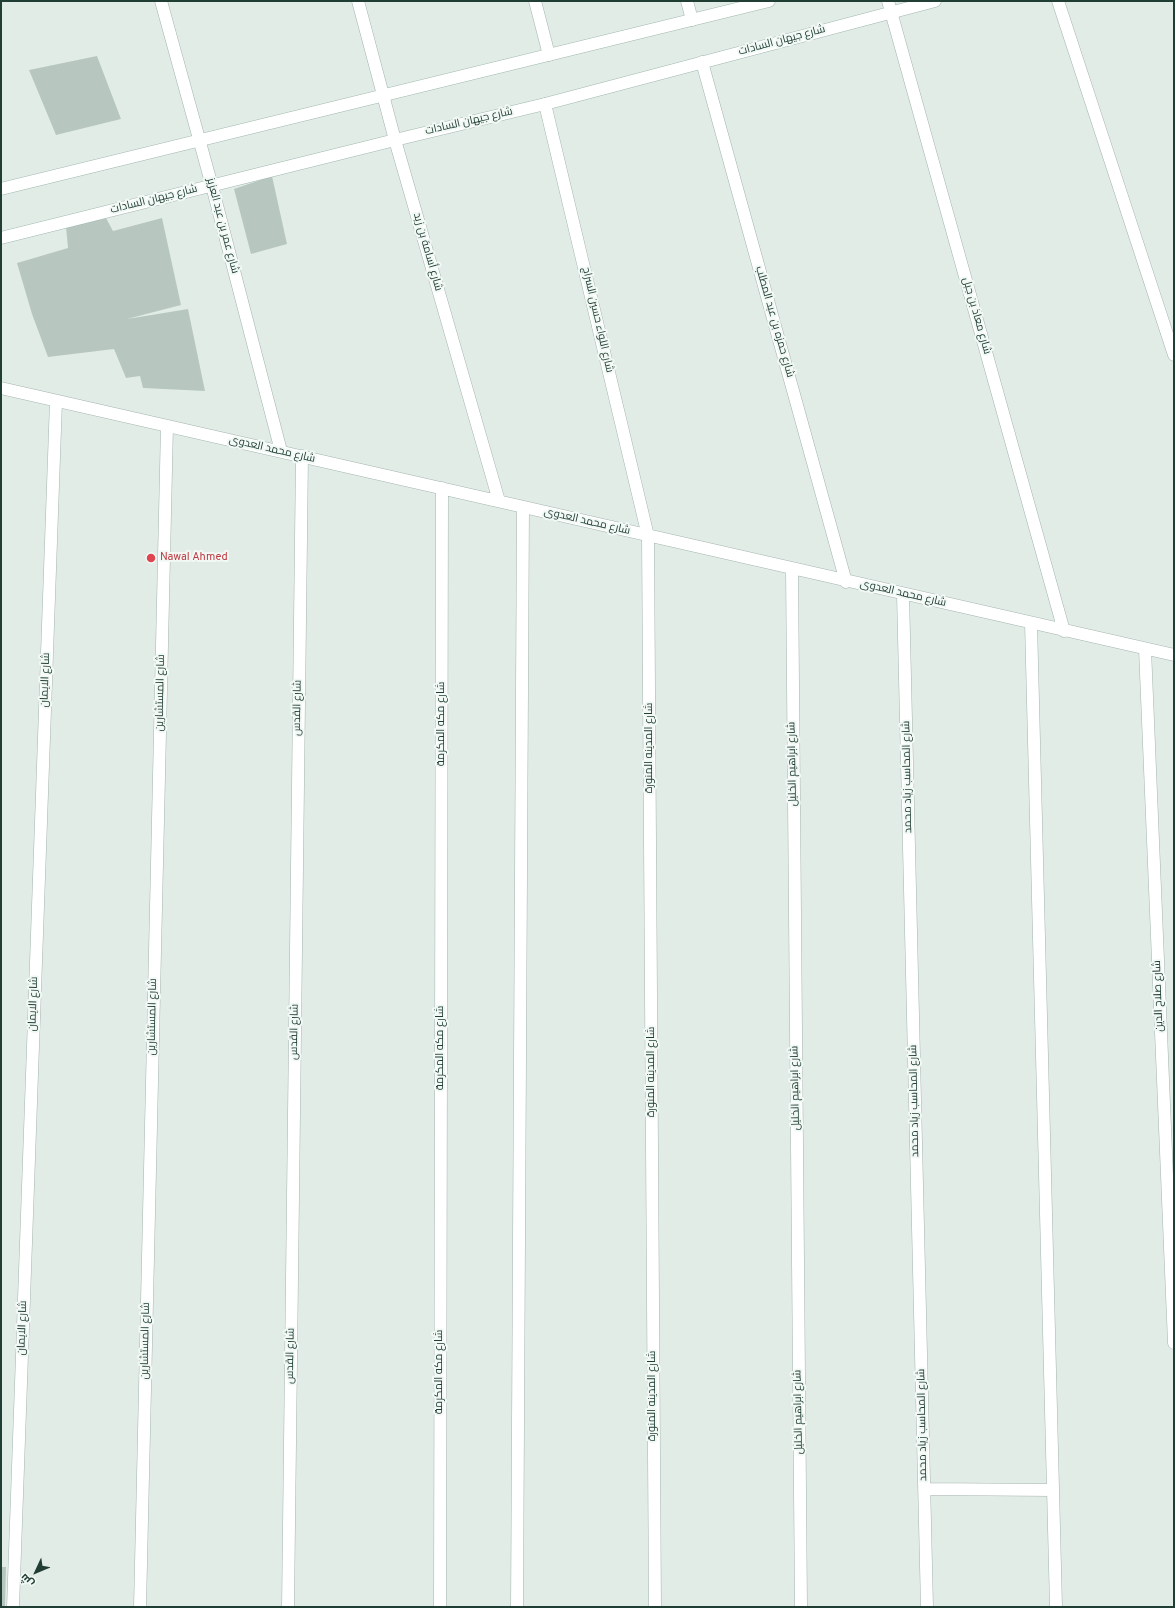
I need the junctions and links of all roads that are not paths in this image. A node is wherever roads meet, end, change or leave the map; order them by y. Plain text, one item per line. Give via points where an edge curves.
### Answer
1 (161, 1) edge
2 (358, 1) edge
3 (535, 1) edge
4 (687, 1) edge
5 (769, 1) edge
6 (935, 1) edge
7 (1058, 1) edge
8 (889, 7) edge
9 (692, 20) junction
10 (549, 54) junction
11 (702, 62) junction
12 (384, 95) junction
13 (545, 104) junction
14 (199, 140) junction
15 (395, 140) junction
16 (212, 186) junction
17 (1, 189) edge
18 (1, 238) edge
19 (1174, 355) edge
20 (1, 388) edge
21 (56, 401) junction
22 (167, 426) junction
23 (280, 451) junction
24 (302, 456) junction
25 (442, 488) junction
26 (499, 502) junction
27 (523, 507) junction
28 (648, 536) junction
29 (792, 569) junction
30 (846, 582) junction
31 (903, 594) junction
32 (1031, 623) junction
33 (1064, 631) junction
34 (1145, 649) junction
35 (1174, 656) edge
36 (1174, 1343) edge
37 (925, 1489) junction
38 (1053, 1490) junction
39 (13, 1607) edge
40 (140, 1607) edge
41 (288, 1607) edge
42 (440, 1607) edge
43 (517, 1607) edge
44 (655, 1607) edge
45 (801, 1607) edge
46 (927, 1607) edge
47 (1056, 1607) edge

1 - 14 street, شارع عمر بن عبد العزيز
2 - 12 street, شارع أسامة بن زيد
3 - 10 street
4 - 9 street
5 - 9 street
6 - 8 street, شارع جيهان السادات
7 - 19 street
8 - 11 street, شارع جيهان السادات
8 - 33 street, شارع معاذ بن جبل
9 - 10 street
10 - 12 street
11 - 13 street, شارع جيهان السادات
11 - 30 street, شارع حمزه بن عبد المطلب
12 - 14 street
12 - 15 street, شارع أسامة بن زيد
13 - 15 street, شارع جيهان السادات
13 - 28 street, شارع اللواء حسين السراج
14 - 16 street, شارع عمر بن عبد العزيز
14 - 17 street
15 - 16 street, شارع جيهان السادات
15 - 26 street, شارع أسامة بن زيد
16 - 18 street, شارع جيهان السادات
16 - 23 street, شارع عمر بن عبد العزيز
20 - 21 street, شارع محمد العدوى
21 - 22 street, شارع محمد العدوى
21 - 39 street, شارع الايمان
22 - 23 street, شارع محمد العدوى
22 - 40 street, شارع المستشارين
23 - 24 street, شارع محمد العدوى
24 - 25 street, شارع محمد العدوى
24 - 41 street, شارع القدس
25 - 26 street, شارع محمد العدوى
25 - 42 street, شارع مكه المكرمة
26 - 27 street, شارع محمد العدوى
27 - 28 street, شارع محمد العدوى
27 - 43 street
28 - 29 street, شارع محمد العدوى
28 - 44 street, شارع المدينه المنورة
29 - 30 street, شارع محمد العدوى
29 - 45 street, شارع ابراهيم الخليل
30 - 31 street, شارع محمد العدوى
31 - 32 street, شارع محمد العدوى
31 - 37 street, شارع المحاسب زياد محمد
32 - 33 street, شارع محمد العدوى
32 - 38 street
33 - 34 street, شارع محمد العدوى
34 - 35 street, شارع محمد العدوى
34 - 36 street, شارع صلاح الدين
37 - 38 street
37 - 46 street, شارع المحاسب زياد محمد
38 - 47 street

